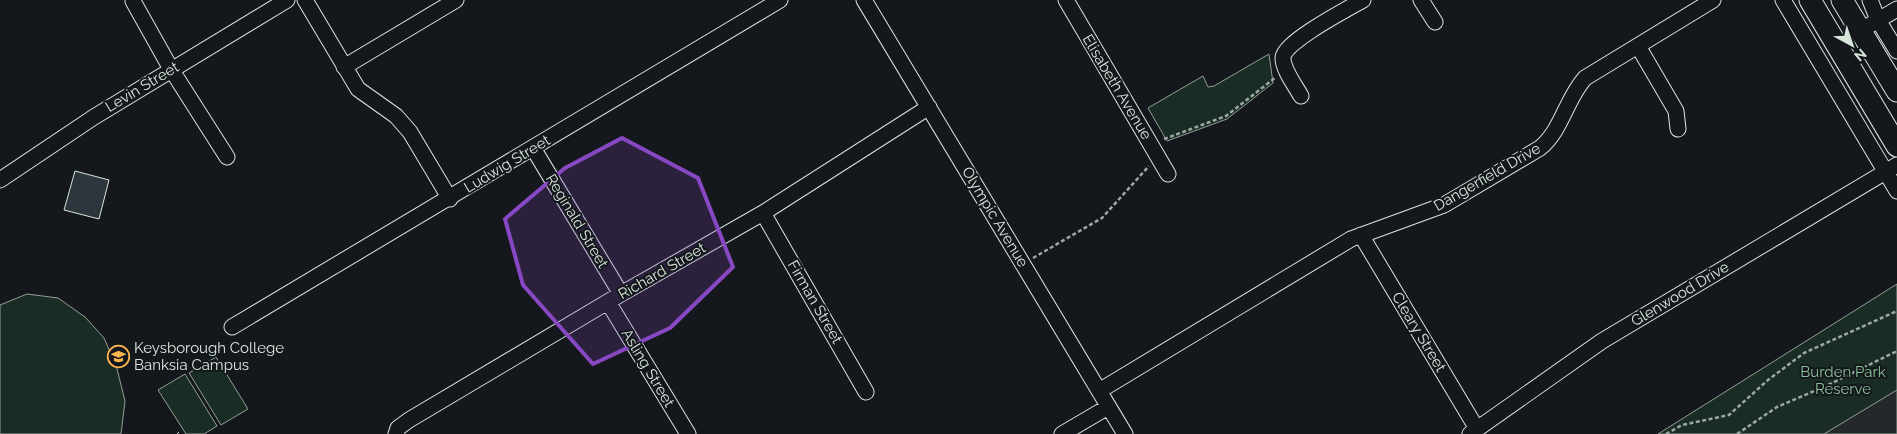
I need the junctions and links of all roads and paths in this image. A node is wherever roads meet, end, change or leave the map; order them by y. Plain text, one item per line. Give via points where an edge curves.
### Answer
1 (288, 0) edge
2 (305, 0) edge
3 (456, 0) edge
4 (780, 0) edge
5 (864, 0) edge
6 (1066, 0) edge
7 (1363, 0) edge
8 (1422, 0) edge
9 (1713, 0) edge
10 (1783, 0) edge
11 (1810, 0) edge
12 (1842, 0) edge
13 (1870, 0) edge
14 (133, 1) dead end
15 (1897, 9) edge
16 (1435, 22) dead end
17 (1869, 26) junction
18 (1638, 46) junction
19 (1897, 51) edge
20 (344, 67) junction
21 (1286, 68) junction
22 (172, 69) junction
23 (1897, 91) edge
24 (1302, 96) dead end
25 (929, 107) junction
26 (1678, 129) dead end
27 (1897, 146) edge
28 (533, 148) junction
29 (227, 157) dead end
30 (1158, 157) junction
31 (1891, 168) edge
32 (1168, 174) dead end
33 (0, 180) edge
34 (1897, 191) edge
35 (450, 198) junction
36 (763, 213) junction
37 (1361, 235) junction
38 (1023, 264) junction
39 (614, 298) junction
40 (1897, 311) edge
41 (232, 328) dead end
42 (1897, 351) edge
43 (1099, 391) junction
44 (866, 392) dead end
45 (1108, 406) junction
46 (1473, 431) edge
47 (396, 434) edge
48 (688, 434) edge
49 (1062, 434) edge
50 (1125, 434) edge
51 (1666, 434) edge
52 (1737, 434) edge

1 - 22 street, Levin Street
2 - 20 street
3 - 20 street
4 - 28 street, Ludwig Street
5 - 25 street, Olympic Avenue
6 - 30 street, Elisabeth Avenue
7 - 21 street via 1289,46 1282,58
8 - 16 street
9 - 18 street, Dangerfield Drive
10 - 31 street
11 - 27 highway
12 - 17 highway
13 - 17 street
14 - 22 street
15 - 17 street
17 - 19 street
17 - 23 highway
18 - 26 street via 1676,111
18 - 37 street, Dangerfield Drive via 1585,78 1550,139 1540,148 1444,205
20 - 35 street via 358,89 396,116 410,132
21 - 24 street
21 - 30 path via 1226,116 1164,139 1168,145
22 - 29 street
22 - 33 street, Levin Street
25 - 36 street, Richard Street
25 - 38 street, Olympic Avenue
28 - 35 street, Ludwig Street
28 - 39 street, Reginald Street
30 - 32 street, Elisabeth Avenue
30 - 38 path via 1102,218
31 - 34 street
31 - 46 street, Glenwood Drive via 1602,341
35 - 41 street, Ludwig Street
36 - 39 street, Richard Street
36 - 44 street, Firman Street
37 - 43 street, Dangerfield Drive
37 - 46 street, Cleary Street
38 - 43 street, Olympic Avenue
39 - 47 street, Richard Street via 409,420 398,428
39 - 48 street, Asling Street
40 - 51 path via 1804,353 1729,415 1682,425
42 - 52 path via 1777,407
43 - 45 street, Olympic Avenue
45 - 49 street
45 - 50 street, Olympic Avenue

